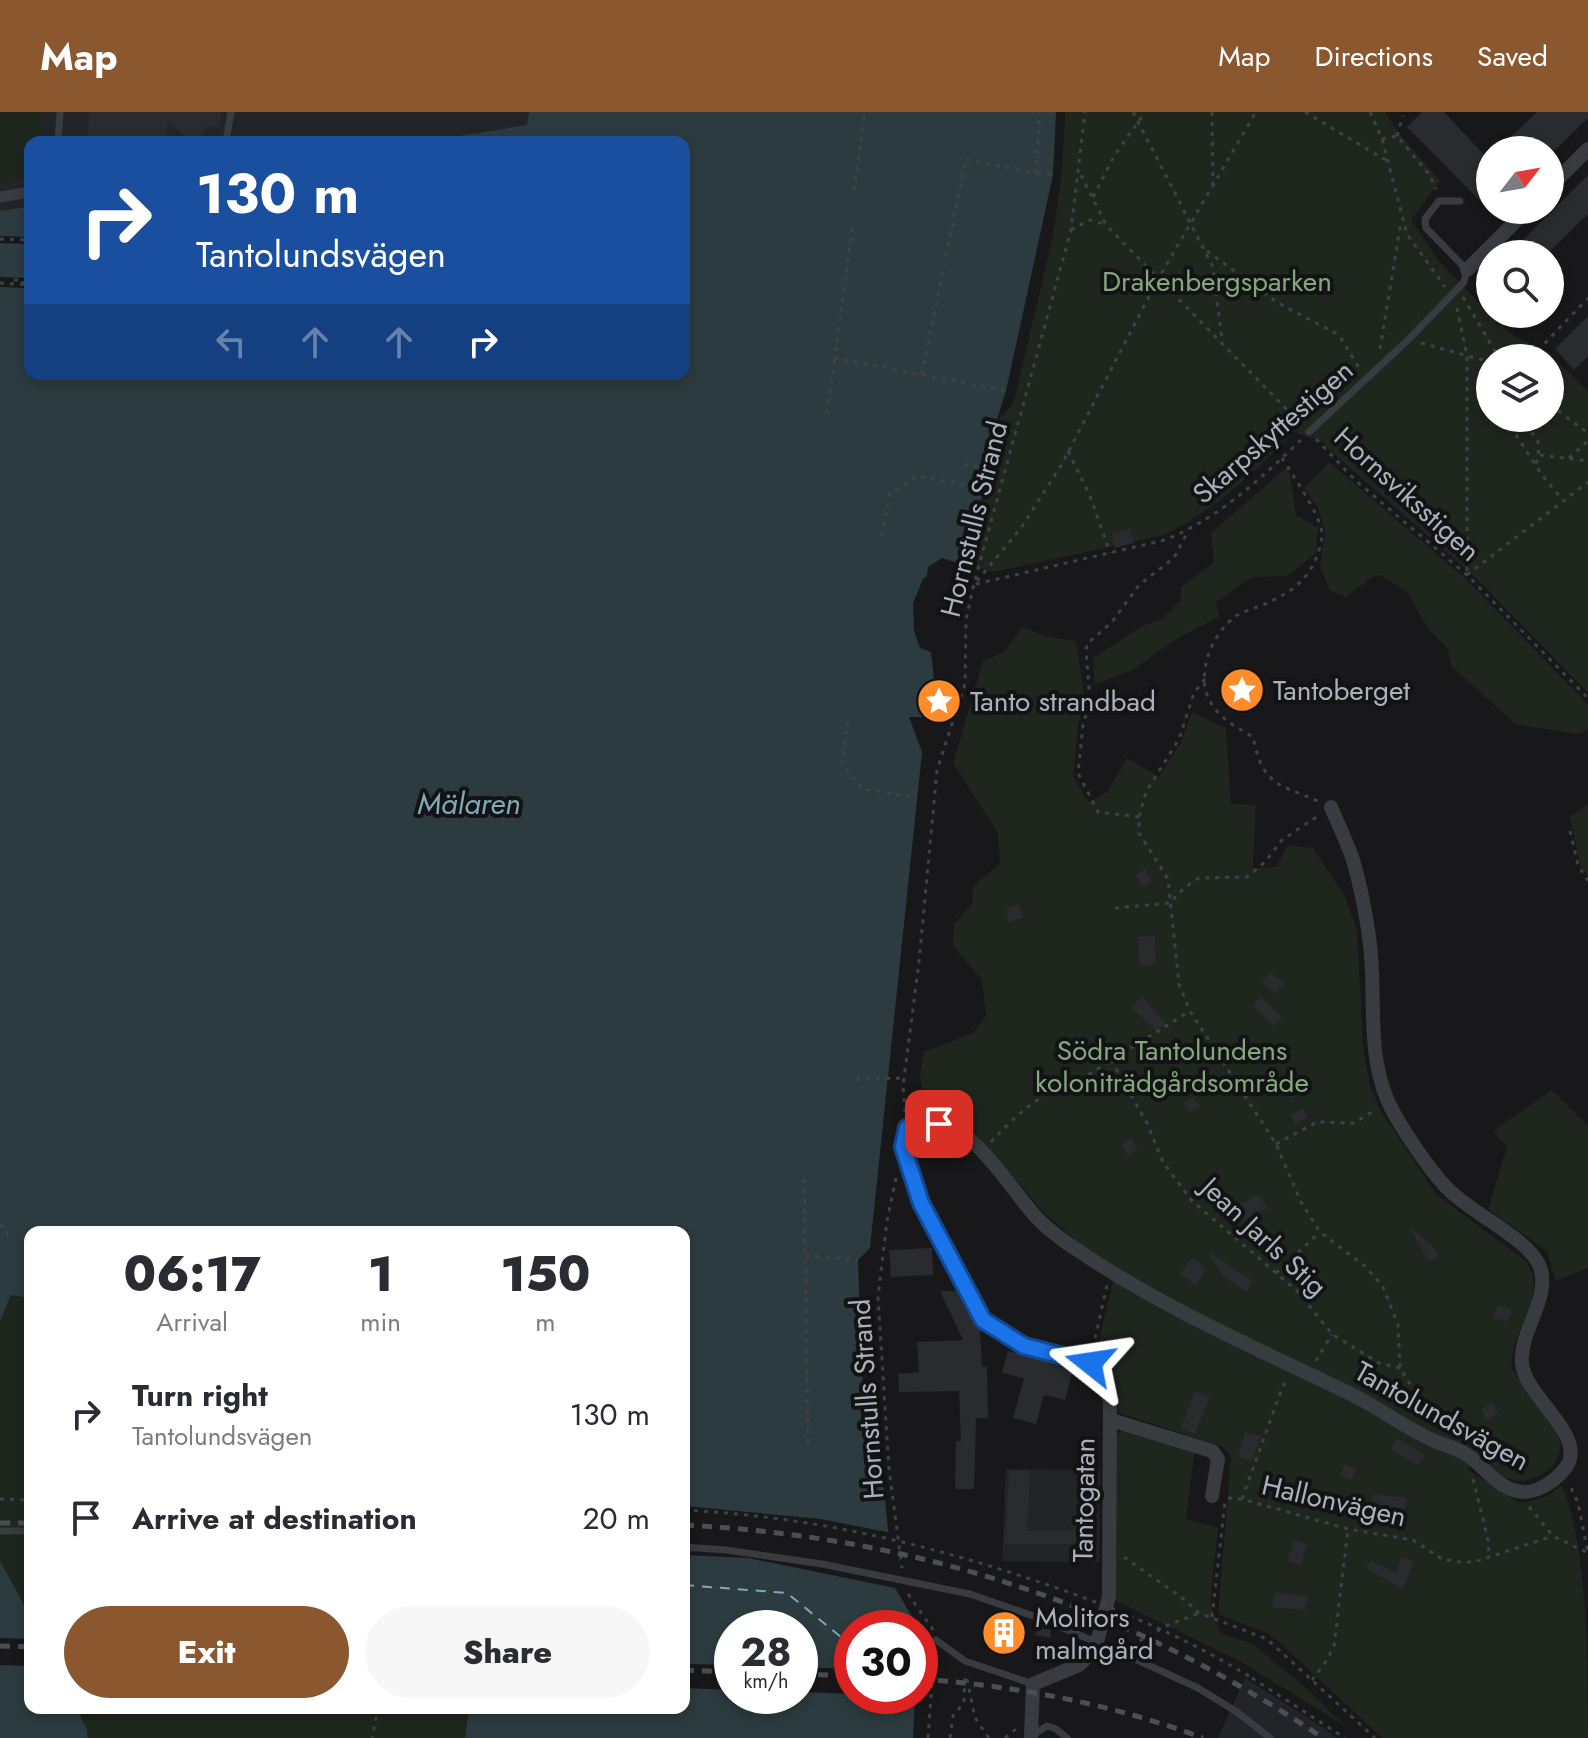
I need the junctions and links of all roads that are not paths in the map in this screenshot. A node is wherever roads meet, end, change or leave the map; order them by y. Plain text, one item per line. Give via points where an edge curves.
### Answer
1 (60, 112) edge
2 (231, 112) edge
3 (58, 136) edge
4 (227, 136) edge
5 (1585, 157) edge
6 (1564, 175) edge
7 (24, 193) edge
8 (0, 197) edge
9 (1460, 201) dead end
10 (1513, 224) edge
11 (1467, 270) junction
12 (1309, 432) road end
13 (1331, 807) road end
14 (907, 1128) joint
15 (903, 1147) joint
16 (1111, 1420) junction
17 (1219, 1497) road end
18 (0, 1531) edge
19 (24, 1531) edge
20 (690, 1547) edge
21 (938, 1641) edge
22 (1033, 1684) junction
23 (1031, 1738) edge
24 (1067, 1738) edge
25 (1270, 1738) edge

1 - 3 lane
2 - 4 lane
5 - 6 street
7 - 8 street
9 - 11 lane via 1439,201 1425,219 1426,228
10 - 11 street
11 - 12 lane, Skarpskyttestigen via 1464,282 1409,339
13 - 14 street, Tantolundsvägen via 1353,859 1371,951 1373,1042 1388,1103 1446,1188 1519,1241 1536,1257 1542,1273 1522,1364 1526,1379 1571,1448 1564,1470 1545,1485 1526,1492 1510,1489 1467,1454 1425,1437 1078,1251 1040,1222 983,1152 959,1134 939,1124
14 - 15 lane
15 - 16 street, Tantogatan via 921,1203 983,1320 1024,1346 1090,1363 1110,1400
16 - 17 street via 1212,1451 1218,1459
16 - 22 street, Tantogatan via 1109,1596 1095,1650 1079,1665
18 - 19 lane
20 - 25 lane, bridge via 822,1564 970,1594 1045,1620 1198,1688
21 - 22 lane via 965,1661
22 - 23 street
23 - 24 lane via 1047,1726

